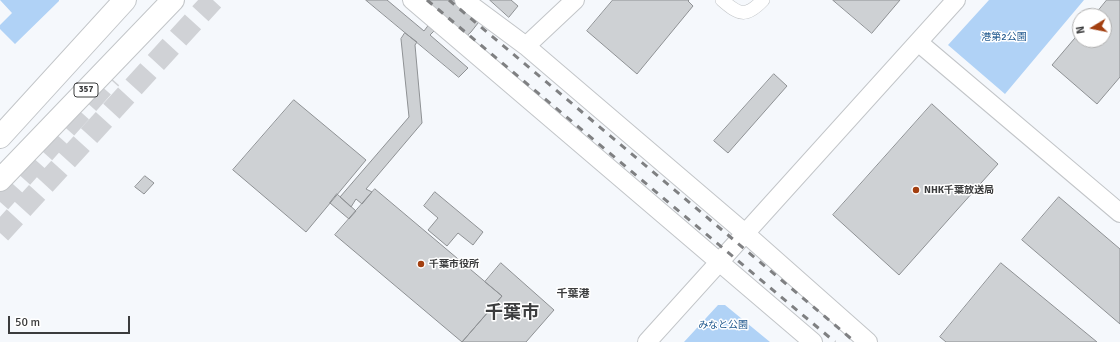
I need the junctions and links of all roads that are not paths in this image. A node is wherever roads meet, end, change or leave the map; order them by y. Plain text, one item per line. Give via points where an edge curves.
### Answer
1 (125, 0) edge
2 (172, 0) edge
3 (412, 0) edge
4 (464, 0) edge
5 (575, 0) edge
6 (722, 0) edge
7 (763, 0) edge
8 (956, 0) edge
9 (918, 42) junction
10 (526, 46) junction
11 (0, 137) edge
12 (0, 180) edge
13 (1120, 213) edge
14 (746, 233) junction
15 (719, 263) junction
16 (646, 342) edge
17 (813, 342) edge
18 (868, 342) edge

1 - 11 highway
2 - 12 highway, 357
3 - 15 street
4 - 10 street
5 - 10 street
6 - 7 street via 734,10 743,13 752,11
8 - 9 street
9 - 13 street
9 - 14 street
10 - 14 street
14 - 15 street
14 - 18 street
15 - 16 street
15 - 17 street

